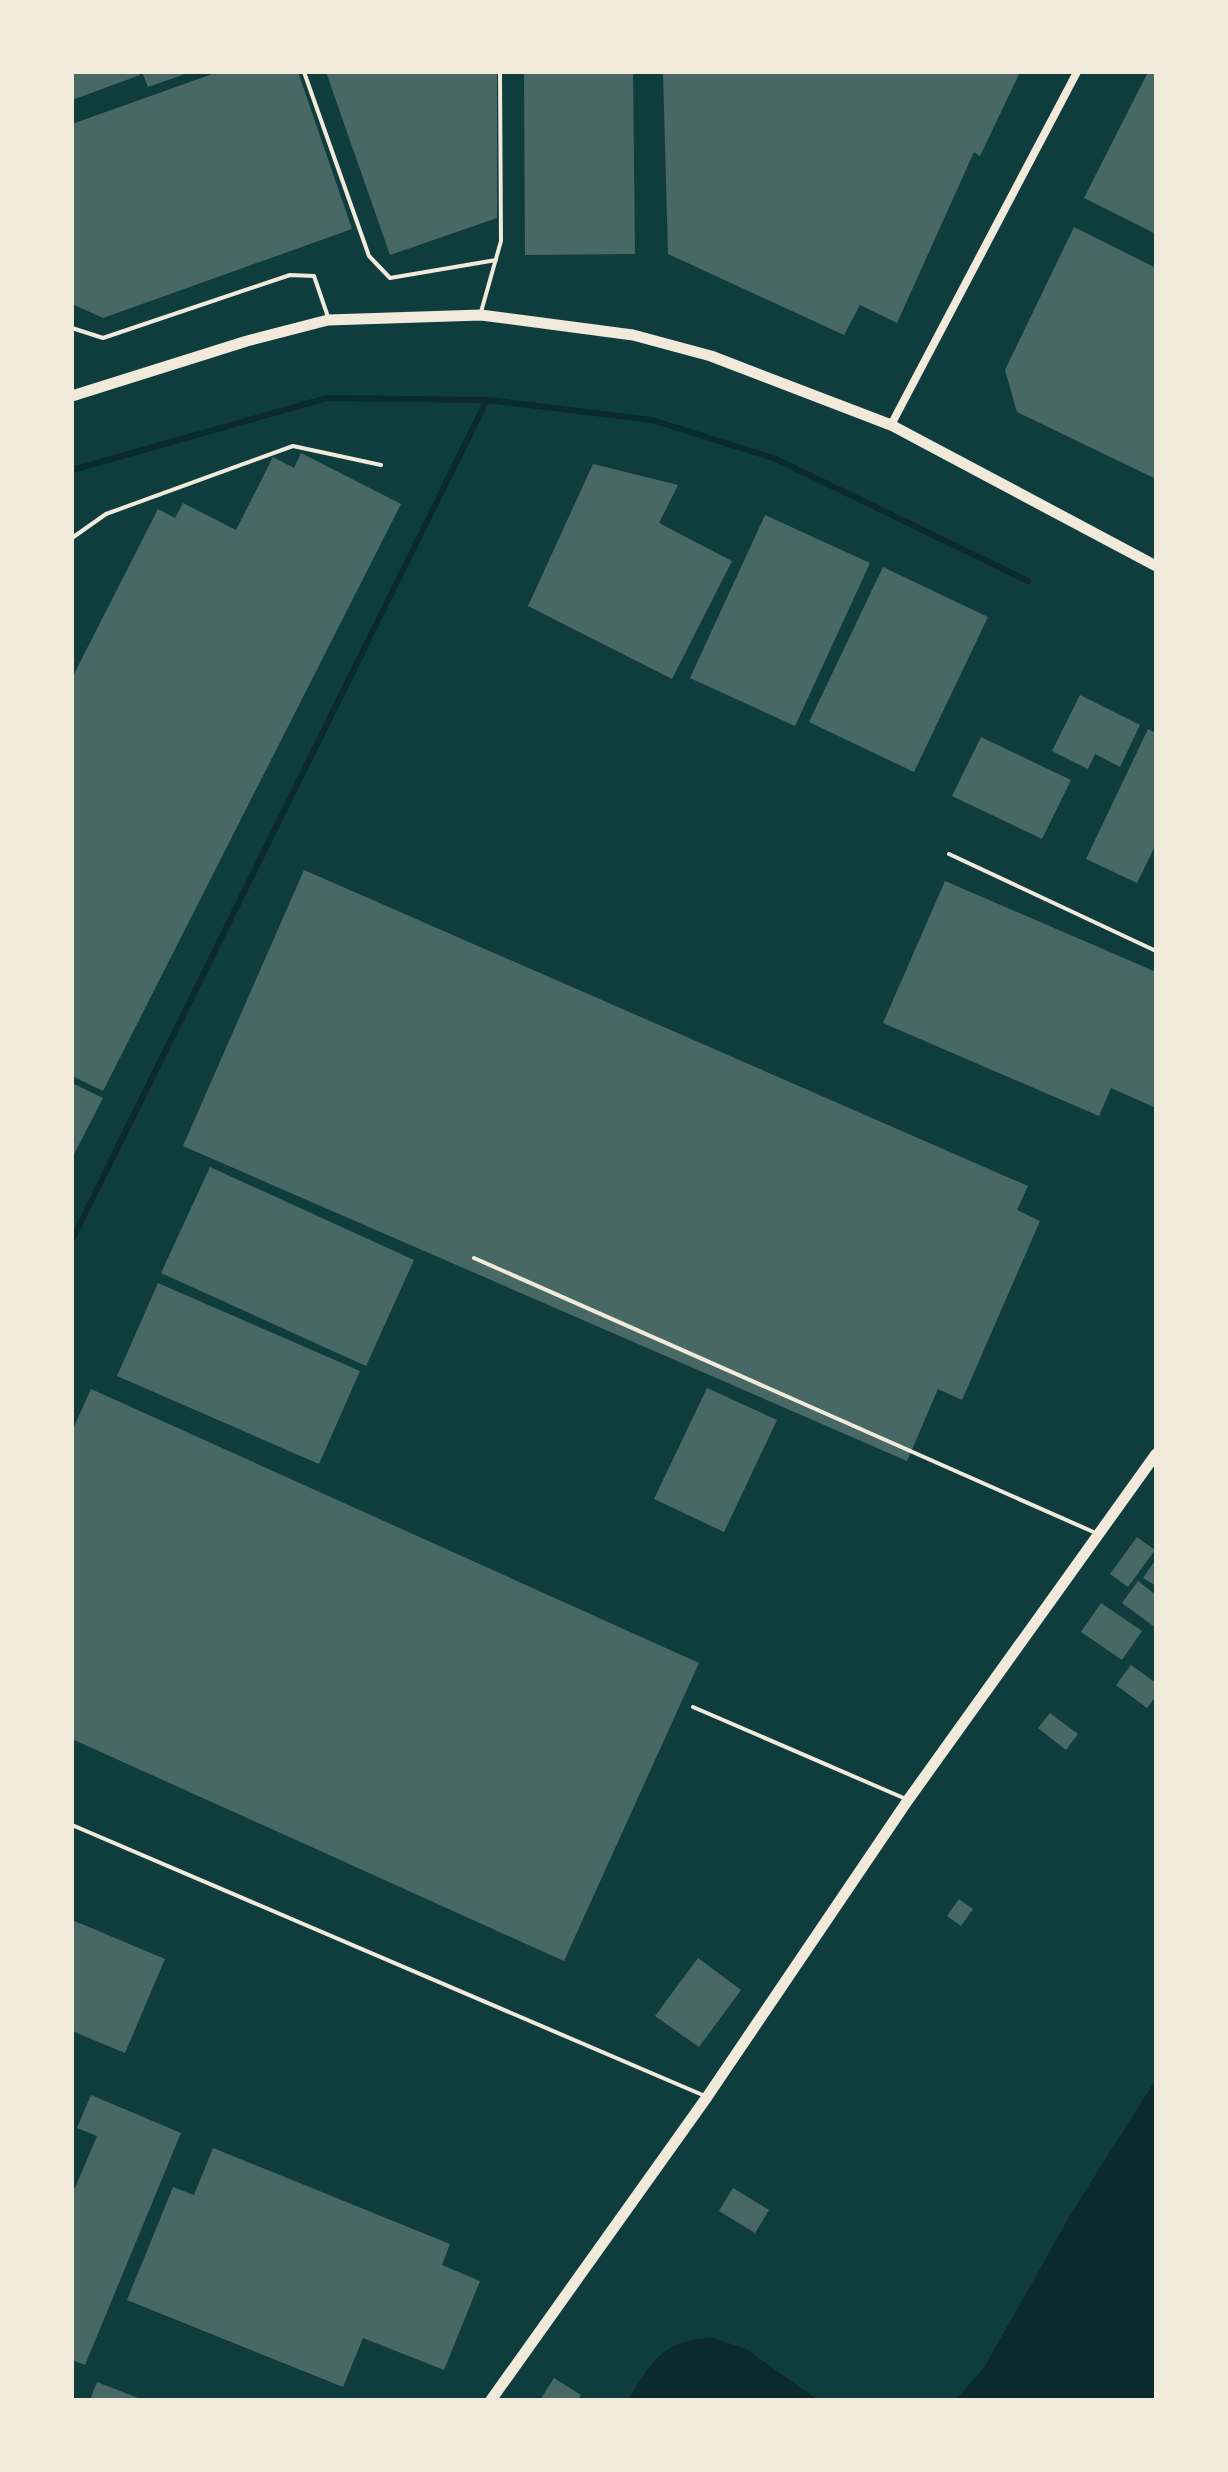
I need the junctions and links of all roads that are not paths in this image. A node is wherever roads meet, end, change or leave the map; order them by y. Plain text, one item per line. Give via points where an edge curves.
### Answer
1 (304, 72) edge
2 (500, 72) edge
3 (1077, 72) edge
4 (496, 260) junction
5 (481, 315) junction
6 (328, 320) junction
7 (72, 328) edge
8 (72, 396) edge
9 (891, 425) junction
10 (381, 465) dead end
11 (72, 538) edge
12 (1156, 566) edge
13 (949, 854) dead end
14 (1156, 951) edge
15 (474, 1258) dead end
16 (1156, 1454) edge
17 (1100, 1535) junction
18 (693, 1707) dead end
19 (908, 1800) junction
20 (72, 1825) edge
21 (707, 2097) junction
22 (491, 2400) edge

1 - 4 lane via 369,256 390,278
2 - 4 lane via 501,241
3 - 9 street
4 - 5 lane
5 - 6 street
5 - 9 street via 633,335 711,356
6 - 7 lane via 314,276 290,275 103,338
6 - 8 street
9 - 12 street
10 - 11 lane via 293,446 106,514
13 - 14 lane
15 - 17 lane
16 - 17 street
17 - 19 street
18 - 19 lane
19 - 21 street
20 - 21 lane
21 - 22 street

